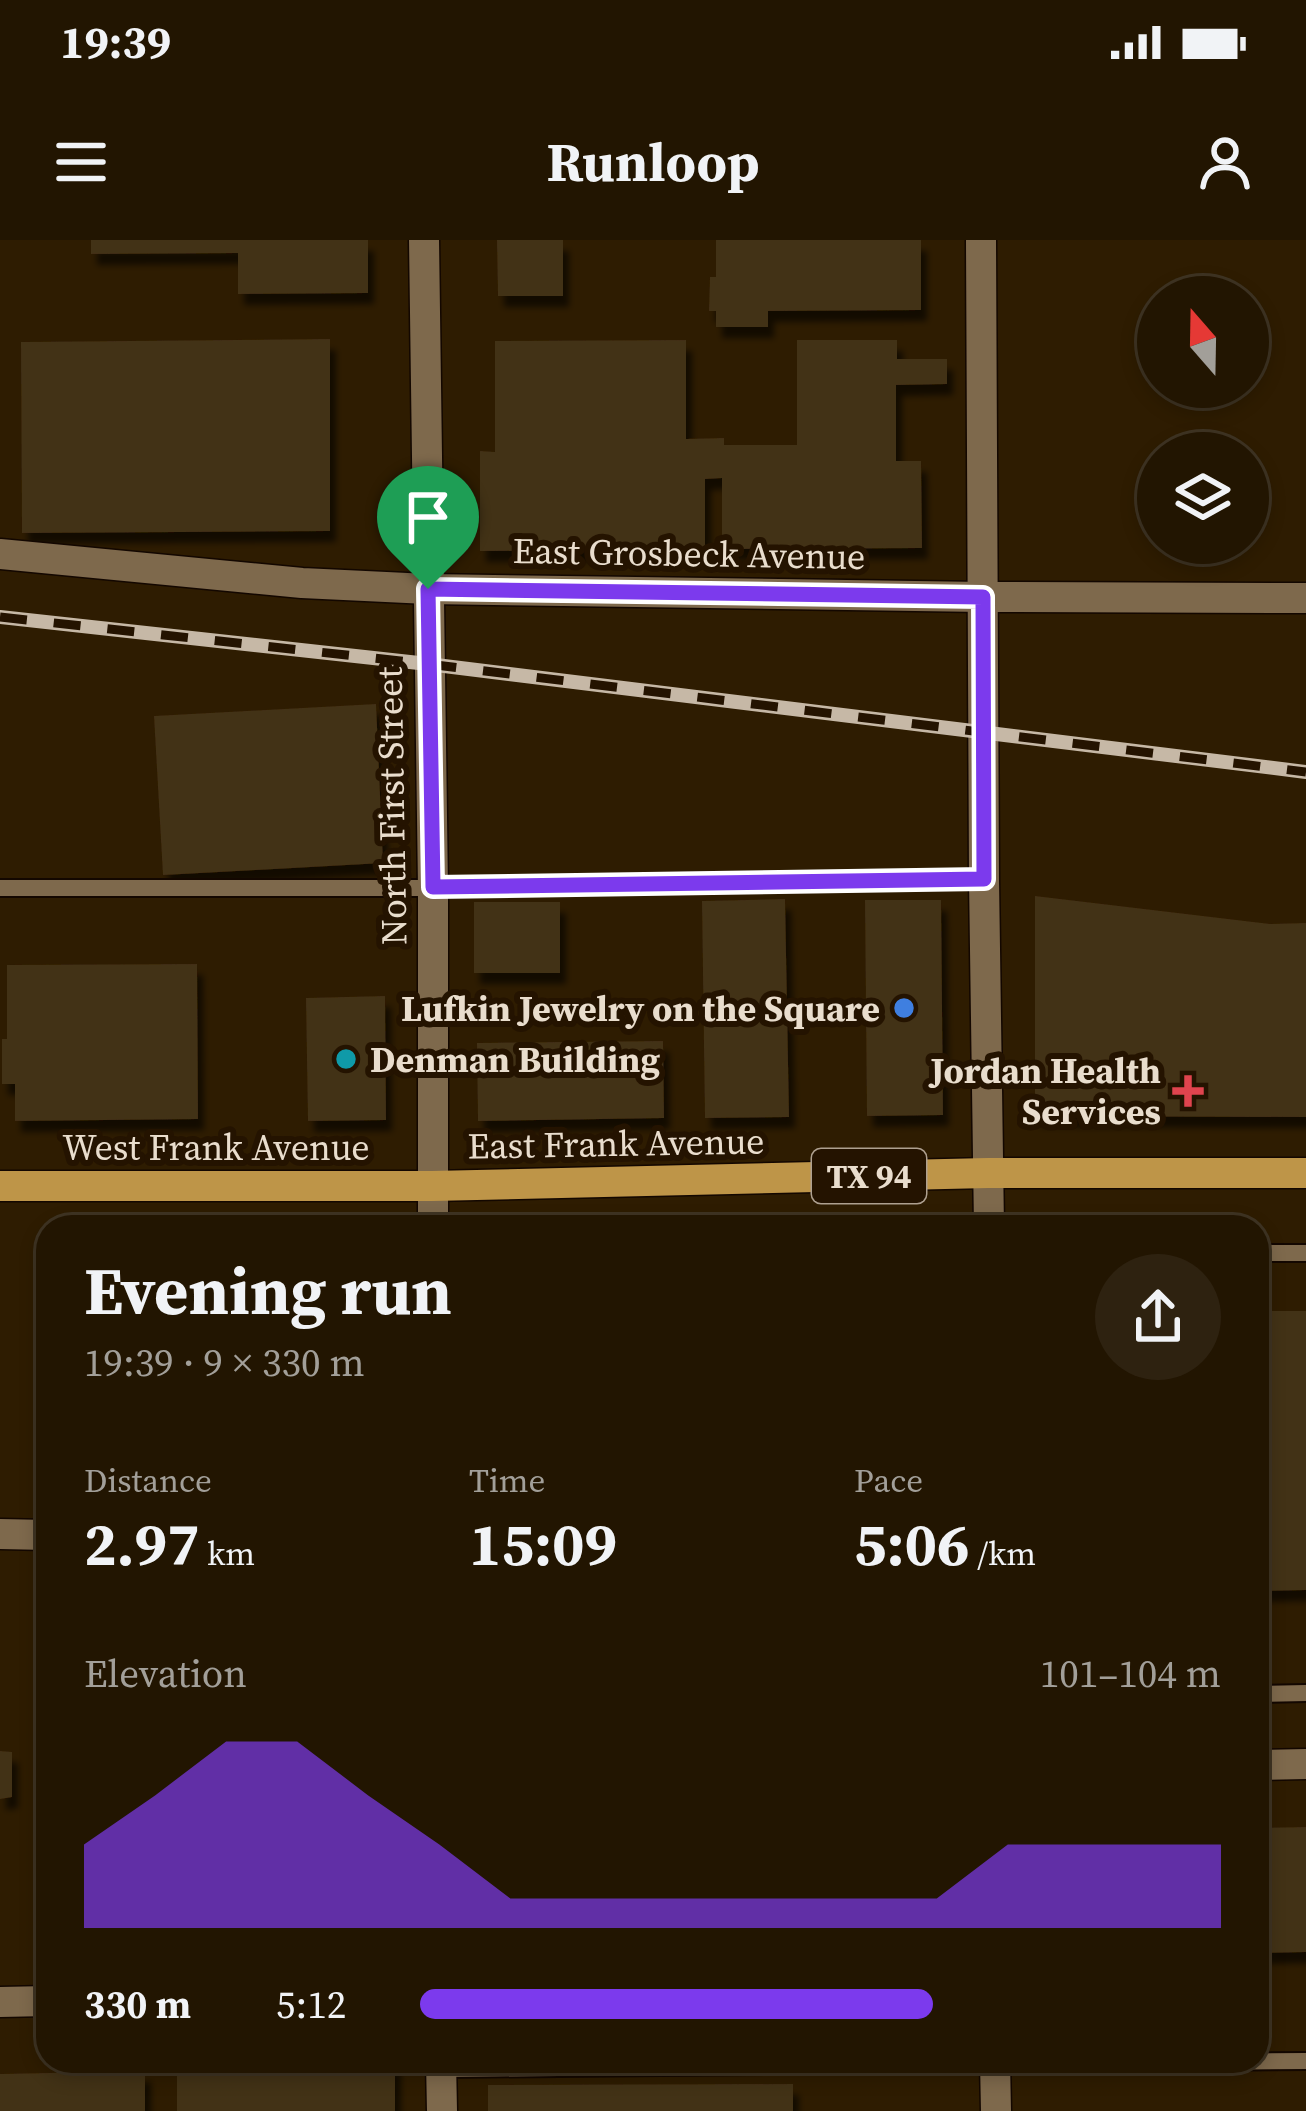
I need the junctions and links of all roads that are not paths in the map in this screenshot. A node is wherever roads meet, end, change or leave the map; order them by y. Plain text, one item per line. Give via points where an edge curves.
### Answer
1 (424, 240) edge
2 (981, 240) edge
3 (0, 554) edge
4 (428, 589) junction
5 (983, 597) junction
6 (1306, 598) edge
7 (984, 879) junction
8 (433, 887) junction
9 (0, 888) edge
10 (1306, 1173) edge
11 (988, 1174) junction
12 (0, 1186) edge
13 (432, 1186) junction
14 (433, 1215) edge
15 (988, 1215) edge
16 (1269, 1253) edge
17 (1306, 1253) edge
18 (0, 1534) edge
19 (36, 1535) edge
20 (1306, 1693) edge
21 (1269, 1694) edge
22 (1306, 1764) edge
23 (1269, 1765) edge
24 (36, 2001) edge
25 (0, 2002) edge
26 (1269, 2061) edge
27 (1306, 2061) edge
28 (441, 2073) edge
29 (995, 2073) edge
30 (442, 2111) edge
31 (996, 2111) edge

1 - 4 street, North First Street
2 - 5 street
3 - 4 street, East Grosbeck Avenue
4 - 5 street, East Grosbeck Avenue
4 - 8 street, North First Street
5 - 6 street, East Grosbeck Avenue
5 - 7 street
7 - 8 lane
7 - 11 street
8 - 9 lane
8 - 13 street, North First Street
10 - 11 main road, East Frank Avenue / TX 94
11 - 13 main road, East Frank Avenue / TX 94
11 - 15 street
12 - 13 main road, West Frank Avenue / TX 94
13 - 14 street, North First Street
16 - 17 lane
18 - 19 street
20 - 21 lane
22 - 23 street
24 - 25 street
26 - 27 lane
28 - 30 street
29 - 31 street

